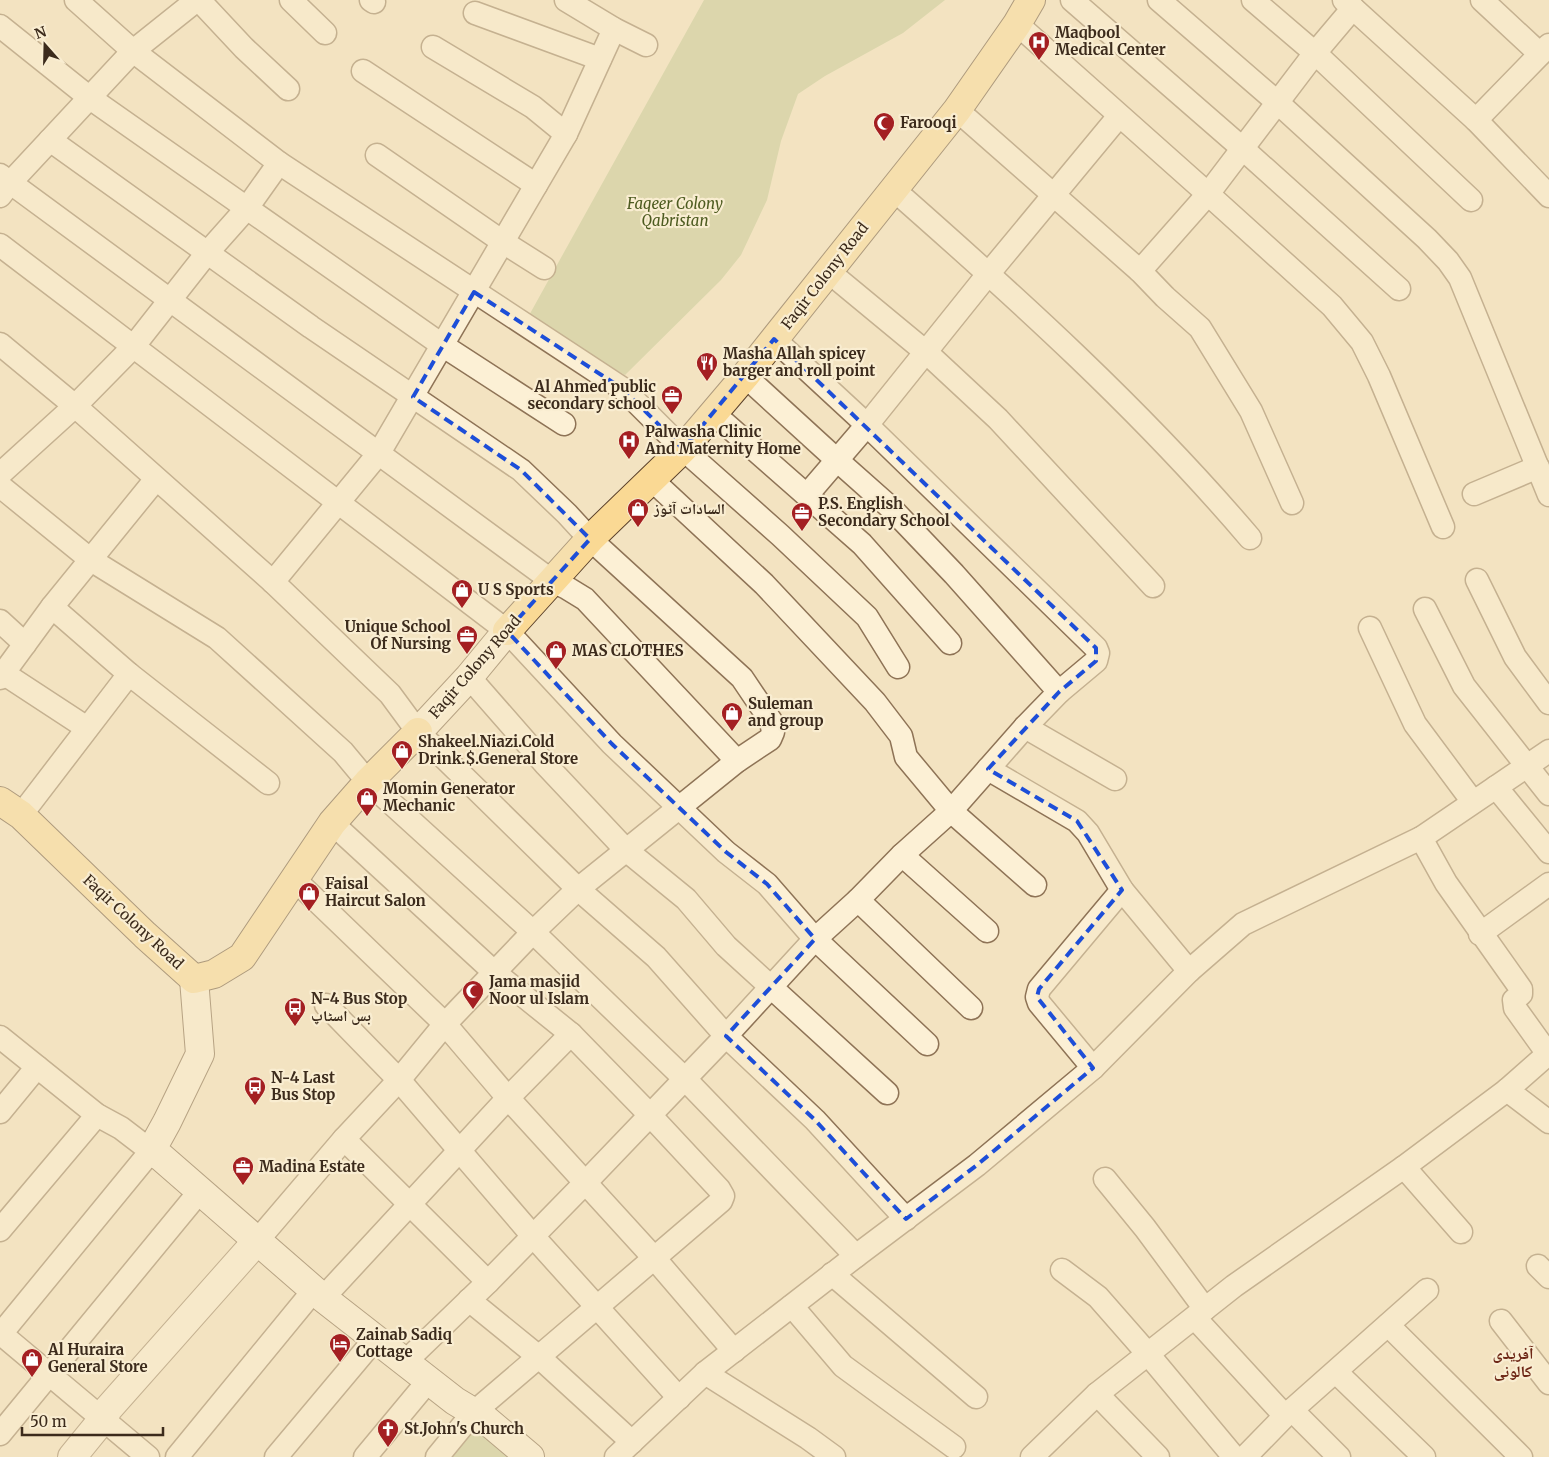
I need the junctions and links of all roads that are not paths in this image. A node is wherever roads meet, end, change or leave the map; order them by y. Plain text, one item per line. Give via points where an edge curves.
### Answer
1 (76, 0) edge
2 (198, 0) edge
3 (291, 0) edge
4 (566, 0) edge
5 (1031, 0) edge
6 (1072, 0) edge
7 (1159, 0) edge
8 (1253, 0) edge
9 (1482, 0) edge
10 (1349, 4) edge
11 (475, 13) dead end
12 (1017, 24) junction
13 (0, 26) edge
14 (614, 29) junction
15 (325, 32) dead end
16 (646, 45) dead end
17 (433, 47) dead end
18 (1544, 49) edge
19 (133, 51) junction
20 (1315, 53) junction
21 (600, 59) junction
22 (363, 71) dead end
23 (288, 89) dead end
24 (90, 98) junction
25 (1277, 102) junction
26 (957, 110) junction
27 (1119, 116) junction
28 (1476, 120) junction
29 (566, 134) junction
30 (50, 140) junction
31 (1242, 148) junction
32 (377, 155) dead end
33 (279, 163) junction
34 (3, 185) edge
35 (536, 185) junction
36 (893, 189) junction
37 (1208, 194) junction
38 (1054, 195) junction
39 (1549, 196) edge
40 (1471, 200) dead end
41 (247, 208) junction
42 (503, 242) junction
43 (0, 245) edge
44 (207, 253) junction
45 (544, 268) dead end
46 (1140, 270) junction
47 (829, 272) junction
48 (989, 273) junction
49 (1399, 289) dead end
50 (474, 292) junction
51 (170, 298) junction
52 (774, 339) junction
53 (0, 344) edge
54 (442, 345) junction
55 (133, 347) junction
56 (927, 353) junction
57 (745, 376) junction
58 (413, 397) junction
59 (75, 406) junction
60 (714, 413) junction
61 (564, 424) dead end
62 (867, 425) junction
63 (683, 450) junction
64 (378, 453) junction
65 (838, 461) junction
66 (1538, 467) junction
67 (0, 474) edge
68 (156, 479) junction
69 (652, 480) junction
70 (0, 486) edge
71 (1474, 494) dead end
72 (807, 495) junction
73 (1549, 495) edge
74 (338, 503) junction
75 (1292, 503) dead end
76 (1442, 527) dead end
77 (1250, 538) dead end
78 (590, 539) junction
79 (91, 560) junction
80 (1477, 580) dead end
81 (552, 581) junction
82 (273, 582) junction
83 (1153, 586) dead end
84 (52, 607) junction
85 (1425, 609) dead end
86 (0, 621) edge
87 (1370, 628) dead end
88 (507, 631) junction
89 (950, 643) dead end
90 (25, 644) junction
91 (898, 667) dead end
92 (129, 674) junction
93 (2, 675) edge
94 (469, 677) junction
95 (1060, 692) junction
96 (1549, 703) edge
97 (1024, 727) junction
98 (87, 728) junction
99 (418, 732) junction
100 (1549, 751) edge
101 (737, 761) junction
102 (1527, 765) junction
103 (988, 769) junction
104 (1115, 779) dead end
105 (368, 782) junction
106 (268, 784) dead end
107 (1496, 787) junction
108 (1549, 794) edge
109 (1474, 802) junction
110 (680, 807) junction
111 (11, 808) edge
112 (952, 811) junction
113 (332, 823) junction
114 (1421, 838) junction
115 (626, 850) junction
116 (1549, 852) edge
117 (902, 856) junction
118 (294, 879) junction
119 (1549, 884) edge
120 (1035, 885) dead end
121 (578, 889) junction
122 (1122, 890) junction
123 (858, 900) junction
124 (987, 931) dead end
125 (534, 932) junction
126 (1480, 934) junction
127 (815, 939) junction
128 (1189, 971) junction
129 (494, 972) junction
130 (194, 978) junction
131 (770, 987) junction
132 (326, 1005) dead end
133 (971, 1008) dead end
134 (445, 1024) junction
135 (571, 1034) junction
136 (726, 1036) junction
137 (0, 1037) edge
138 (926, 1044) dead end
139 (1549, 1054) edge
140 (37, 1067) junction
141 (1093, 1068) junction
142 (685, 1079) junction
143 (399, 1080) junction
144 (1506, 1090) junction
145 (887, 1093) dead end
146 (508, 1098) junction
147 (0, 1112) edge
148 (97, 1115) junction
149 (650, 1115) junction
150 (1549, 1122) edge
151 (344, 1138) junction
152 (459, 1150) junction
153 (151, 1152) junction
154 (1404, 1167) junction
155 (1105, 1179) dead end
156 (586, 1182) junction
157 (200, 1191) junction
158 (410, 1204) junction
159 (906, 1219) junction
160 (0, 1230) edge
161 (1461, 1232) dead end
162 (532, 1235) junction
163 (257, 1241) junction
164 (856, 1256) junction
165 (655, 1259) junction
166 (1062, 1270) dead end
167 (832, 1274) junction
168 (488, 1282) junction
169 (1427, 1290) dead end
170 (319, 1294) junction
171 (468, 1300) junction
172 (792, 1306) junction
173 (597, 1308) junction
174 (1200, 1314) junction
175 (1501, 1321) dead end
176 (1388, 1325) junction
177 (0, 1334) edge
178 (375, 1339) junction
179 (734, 1351) junction
180 (1148, 1354) junction
181 (539, 1357) junction
182 (405, 1362) junction
183 (1336, 1372) junction
184 (706, 1373) junction
185 (49, 1374) junction
186 (429, 1380) junction
187 (1549, 1383) edge
188 (1097, 1394) junction
189 (976, 1397) dead end
190 (678, 1398) junction
191 (473, 1413) junction
192 (1288, 1413) junction
193 (103, 1419) junction
194 (0, 1434) edge
195 (954, 1448) dead end
196 (624, 1450) edge
197 (1036, 1456) edge
198 (72, 1457) edge
199 (148, 1457) edge
200 (177, 1457) edge
201 (276, 1457) edge
202 (365, 1457) edge
203 (437, 1457) edge
204 (530, 1457) edge
205 (834, 1457) edge
206 (1158, 1457) edge
207 (1234, 1457) edge
208 (1244, 1457) edge
209 (1339, 1457) edge
210 (1424, 1457) edge
211 (1521, 1457) edge

1 - 19 street
2 - 19 street
2 - 23 street
3 - 15 street
4 - 14 street
5 - 12 main road, Faqir Colony Road
6 - 31 street
7 - 25 street
8 - 20 street
9 - 18 street
10 - 20 street
10 - 28 street
11 - 21 street
12 - 26 main road, Faqir Colony Road
12 - 27 street
13 - 24 street
14 - 16 street
14 - 21 street
17 - 29 street via 533,106
18 - 28 street
19 - 24 street
19 - 33 street
20 - 25 street
20 - 40 street
21 - 29 street
22 - 35 street
24 - 30 street
24 - 41 street
25 - 31 street
25 - 66 street via 1448,261 1460,278
26 - 36 main road, Faqir Colony Road
26 - 38 street
27 - 37 street
27 - 38 street
28 - 39 street
29 - 35 street
30 - 34 street
30 - 44 street
31 - 37 street
31 - 49 street
32 - 42 street
33 - 41 street
33 - 50 street
34 - 51 street
35 - 42 street
36 - 47 main road, Faqir Colony Road
36 - 48 street
37 - 46 street
37 - 76 street via 1332,306 1362,342
38 - 46 street
38 - 48 street
41 - 44 street
41 - 54 street
42 - 45 street
42 - 50 street
43 - 55 street
44 - 51 street
44 - 58 street
46 - 75 street via 1200,328 1251,411
47 - 52 main road, Faqir Colony Road
47 - 56 street
48 - 56 street
48 - 77 street via 1115,392 1207,487
50 - 54 street
50 - 63 street via 623,389
51 - 55 street
51 - 64 street
52 - 57 main road, Faqir Colony Road
52 - 62 street
53 - 59 street
54 - 58 street
54 - 61 street
55 - 59 street
55 - 74 street
56 - 62 street
56 - 83 street via 998,419
57 - 60 main road, Faqir Colony Road
57 - 65 street
58 - 64 street
58 - 78 street via 521,470
59 - 67 street
59 - 68 street
60 - 63 main road, Faqir Colony Road
60 - 72 street
62 - 65 street
62 - 95 street via 1096,648 1096,661
63 - 69 main road, Faqir Colony Road
63 - 91 street via 867,617
64 - 74 street
64 - 81 street
65 - 72 street
65 - 95 street via 892,508
66 - 71 street
66 - 73 street
68 - 79 street
68 - 82 street
69 - 78 main road, Faqir Colony Road
69 - 112 street via 764,584 875,702 900,736 906,757
70 - 79 street
72 - 89 street via 862,544
74 - 82 street
74 - 88 street
78 - 81 main road, Faqir Colony Road
78 - 101 street via 742,678 771,721 773,732 770,739
79 - 84 street
79 - 105 street via 217,638 343,752
80 - 96 street via 1514,657
81 - 88 main road, Faqir Colony Road
81 - 101 street via 585,600
82 - 99 street via 390,694
84 - 90 street
84 - 92 street
85 - 102 street via 1464,686
86 - 90 street
87 - 109 street via 1415,724
88 - 94 main road, Faqir Colony Road
88 - 110 street via 612,744
90 - 93 street
92 - 98 street
92 - 106 street
93 - 98 street
94 - 99 main road, Faqir Colony Road
94 - 115 street
95 - 97 street
97 - 103 street
97 - 104 street
98 - 111 street
99 - 105 main road, Faqir Colony Road
99 - 121 street
100 - 102 street
101 - 110 street
102 - 107 street
102 - 108 street
103 - 112 street
103 - 122 street via 1077,821 1088,833
105 - 113 main road, Faqir Colony Road
105 - 125 street
107 - 109 street
107 - 116 street
109 - 114 street
110 - 115 street
110 - 127 street via 726,852 767,884
111 - 130 main road, Faqir Colony Road via 144,935
112 - 117 street
112 - 120 street
113 - 118 main road, Faqir Colony Road
113 - 129 street
114 - 126 street via 1446,884
114 - 128 street via 1243,924
115 - 121 street
115 - 131 street via 686,899 726,946
117 - 123 street
117 - 124 street
118 - 130 main road, Faqir Colony Road via 242,957 214,974
118 - 134 street
119 - 126 street
121 - 125 street
121 - 136 street via 656,957
122 - 128 street
122 - 141 street via 1039,989 1037,996 1039,1003
123 - 127 street
123 - 133 street
125 - 129 street
125 - 142 street
126 - 139 street via 1521,990 1514,1000 1516,1008
127 - 131 street
127 - 138 street
128 - 141 street
129 - 134 street
129 - 135 street
130 - 153 main road via 200,1054
131 - 136 street
131 - 145 street
132 - 143 street
134 - 143 street
134 - 146 street
135 - 146 street
135 - 149 street
136 - 142 street
136 - 159 street via 814,1120
137 - 140 street
139 - 144 street
140 - 147 street
140 - 148 street
141 - 159 street via 977,1165
142 - 149 street
142 - 164 street
143 - 151 street
143 - 152 street
144 - 150 street
144 - 154 street
146 - 152 street
146 - 156 street
148 - 153 street via 121,1128
148 - 160 street
149 - 156 street
149 - 165 street via 723,1196 721,1202
151 - 158 street
151 - 163 street
152 - 158 street
152 - 162 street
153 - 157 main road
153 - 177 street
154 - 161 street
154 - 174 street via 1234,1286
155 - 174 street via 1145,1228
156 - 162 street
156 - 165 street
157 - 163 main road
157 - 185 street
158 - 168 street
158 - 170 street
159 - 164 street
162 - 168 street
162 - 173 street
163 - 170 main road
163 - 193 main road via 108,1409
164 - 167 street
165 - 173 street
165 - 179 street
166 - 180 street via 1098,1297
167 - 172 street
167 - 189 street
168 - 171 street
169 - 176 street
170 - 178 main road
170 - 200 street
171 - 181 street
171 - 182 street
172 - 179 street
172 - 195 street via 843,1366
173 - 181 street
173 - 190 street
174 - 180 street
174 - 192 street
175 - 187 street
176 - 183 street
176 - 211 street
177 - 185 street
178 - 182 main road
178 - 201 street
179 - 184 street
180 - 188 street
180 - 207 street
181 - 191 street
181 - 196 street
182 - 186 main road
183 - 192 street
183 - 210 street
184 - 190 street
184 - 205 street
185 - 193 street
185 - 194 street
186 - 191 main road
186 - 202 street
188 - 197 street
188 - 206 street
190 - 196 street
191 - 203 street
191 - 204 main road via 485,1419
192 - 208 street
192 - 209 street
193 - 198 main road
193 - 199 street

